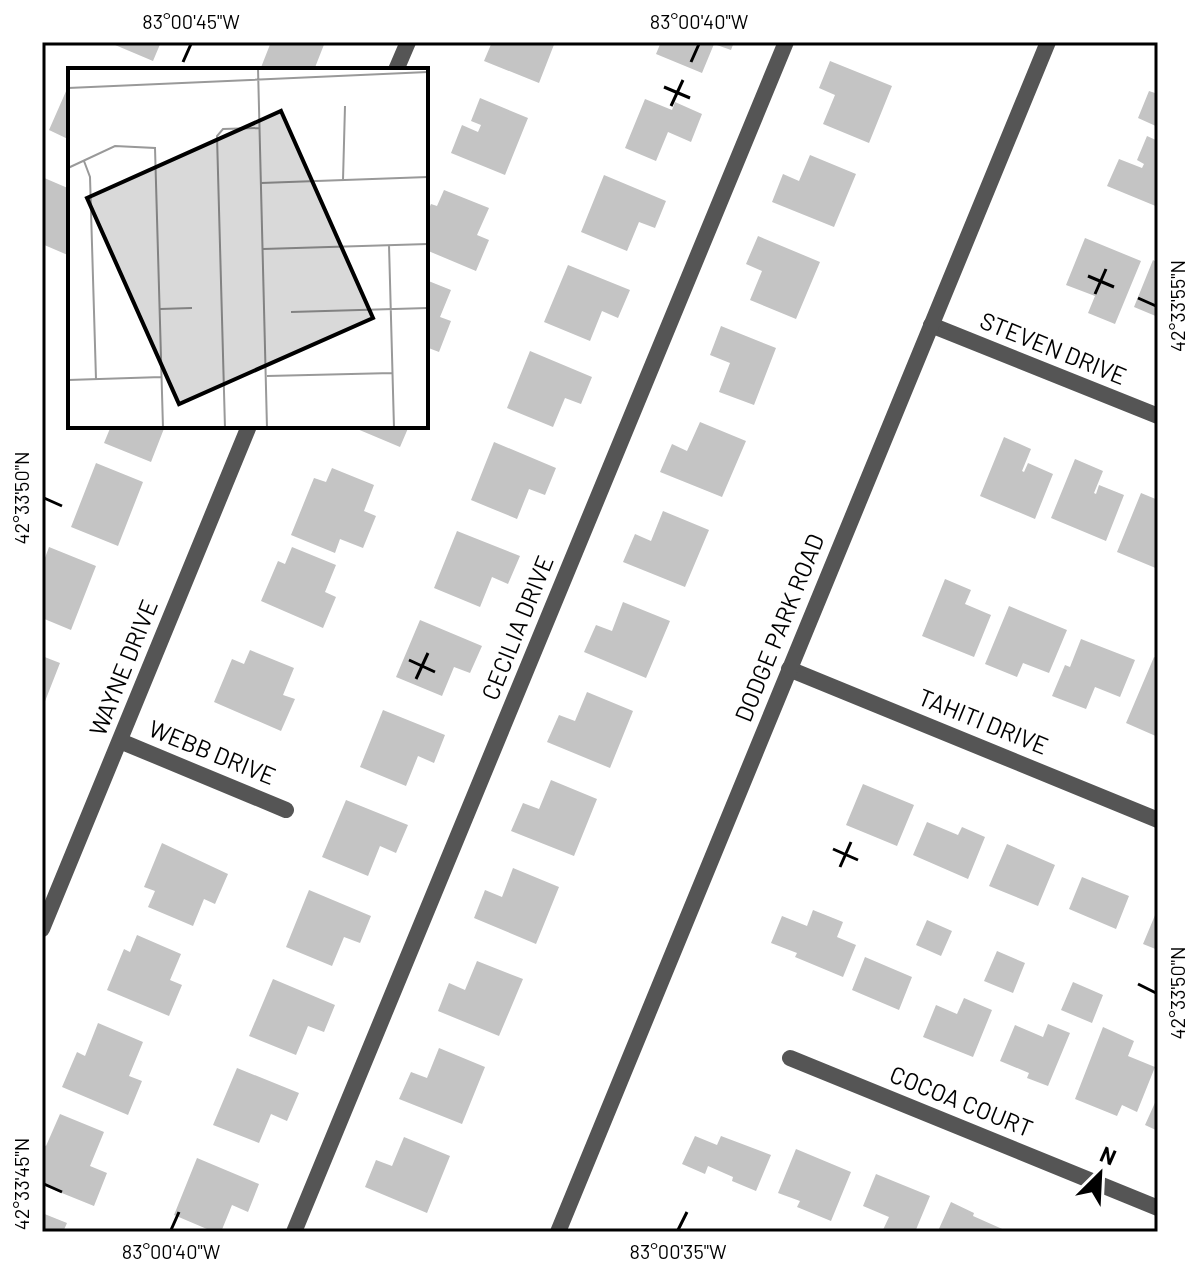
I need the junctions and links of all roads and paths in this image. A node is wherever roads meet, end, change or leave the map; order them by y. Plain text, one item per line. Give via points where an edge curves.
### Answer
1 (408, 42) edge
2 (786, 42) edge
3 (1048, 42) edge
4 (397, 68) edge
5 (931, 325) junction
6 (1158, 416) edge
7 (248, 428) edge
8 (789, 669) junction
9 (120, 741) junction
10 (286, 810) dead end
11 (1158, 820) edge
12 (42, 929) edge
13 (790, 1058) dead end
14 (1158, 1208) edge
15 (294, 1232) edge
16 (558, 1232) edge

1 - 4 street
2 - 15 street, CECILIA DRIVE
3 - 5 street, DODGE PARK ROAD
5 - 6 street, STEVEN DRIVE
5 - 8 street, DODGE PARK ROAD
7 - 9 street, WAYNE DRIVE
8 - 11 street, TAHITI DRIVE
8 - 16 street, DODGE PARK ROAD
9 - 10 street, WEBB DRIVE
9 - 12 street, WAYNE DRIVE
13 - 14 street, COCOA COURT

